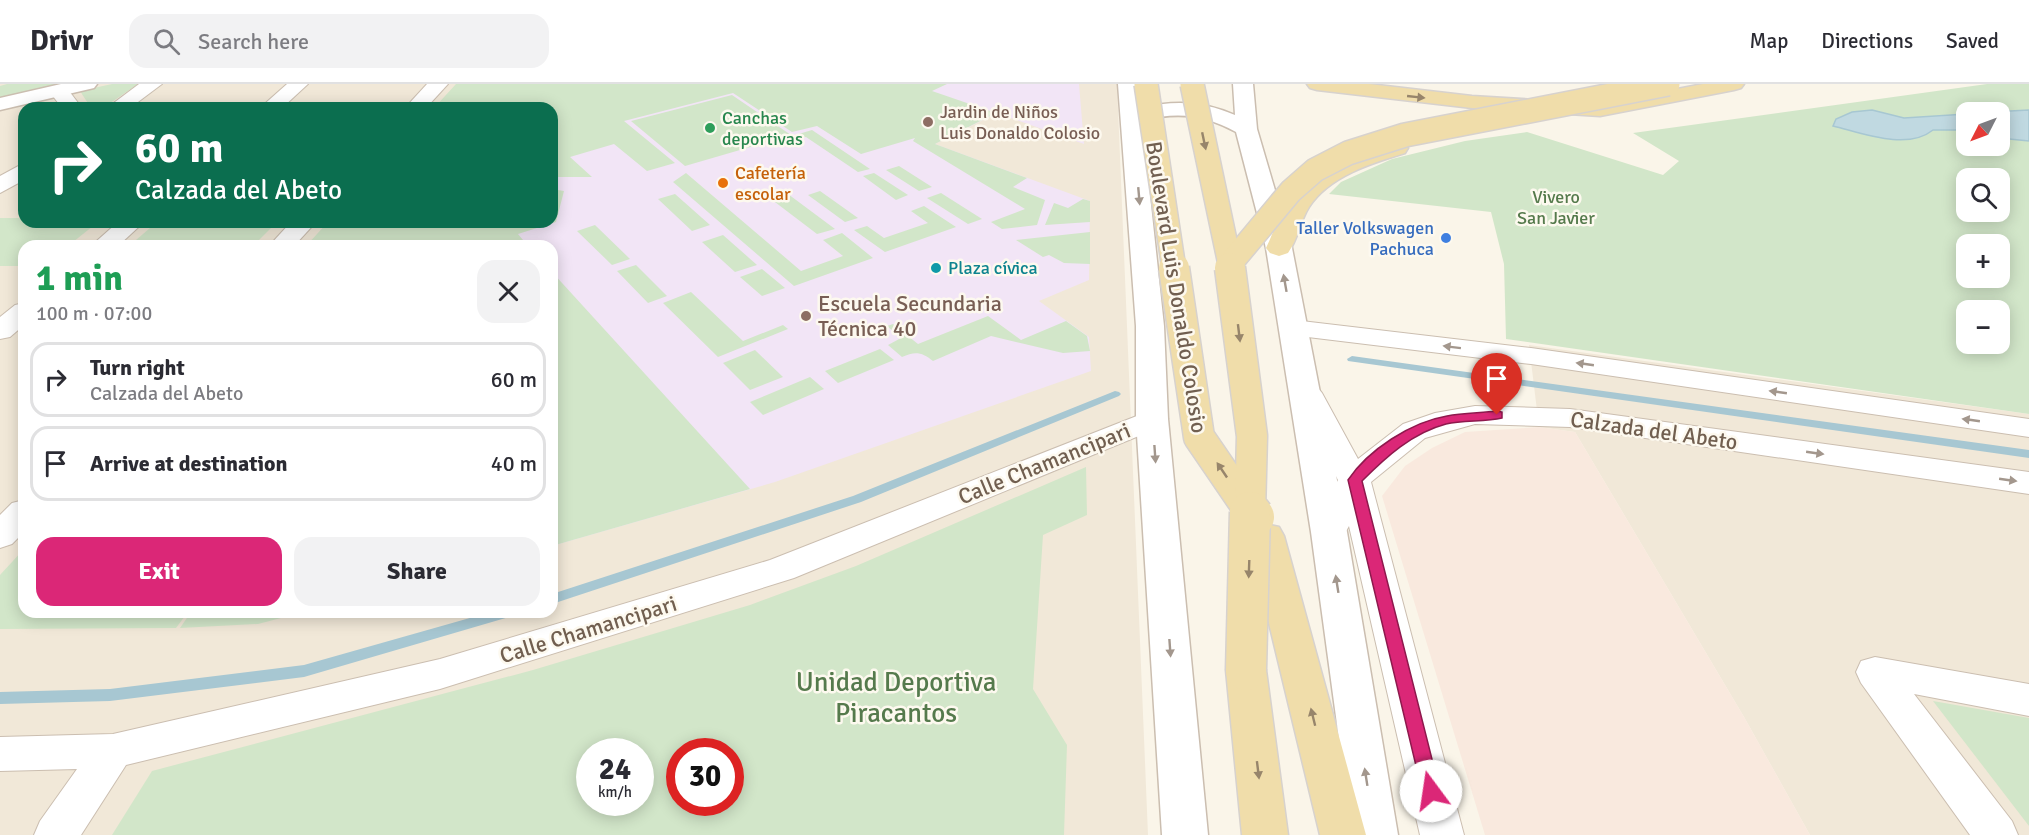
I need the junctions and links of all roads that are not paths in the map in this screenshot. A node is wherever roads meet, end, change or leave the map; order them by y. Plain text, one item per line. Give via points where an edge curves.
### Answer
1 (87, 84) edge
2 (152, 84) edge
3 (299, 84) edge
4 (438, 84) edge
5 (1128, 84) edge
6 (1146, 84) edge
7 (1192, 84) edge
8 (1243, 84) edge
9 (1320, 84) edge
10 (1438, 84) edge
11 (1668, 84) edge
12 (1689, 84) edge
13 (1734, 84) edge
14 (59, 90) junction
15 (68, 102) edge
16 (126, 102) edge
17 (277, 102) edge
18 (421, 102) edge
19 (1604, 102) junction
20 (0, 104) edge
21 (1132, 117) junction
22 (1246, 129) junction
23 (18, 174) edge
24 (0, 186) edge
25 (125, 228) edge
26 (298, 228) edge
27 (110, 240) edge
28 (287, 240) edge
29 (1279, 248) junction
30 (1230, 264) junction
31 (18, 316) edge
32 (1293, 328) junction
33 (0, 331) edge
34 (1302, 382) junction
35 (1152, 419) junction
36 (2029, 428) edge
37 (1354, 480) junction
38 (2029, 483) edge
39 (18, 517) edge
40 (1329, 532) junction
41 (0, 536) edge
42 (2029, 700) edge
43 (113, 751) junction
44 (0, 754) edge
45 (56, 835) edge
46 (1185, 835) edge
47 (1265, 835) edge
48 (1342, 835) edge
49 (1375, 835) edge
50 (1442, 835) edge
51 (1996, 835) edge

1 - 14 street
2 - 16 street
3 - 17 street
4 - 18 street
5 - 21 street
48 -> 6 main road, Boulevard Luis Donaldo Colosio, bridge via 1266,536 1199,437
7 -> 30 main road, bridge
8 - 22 street
9 -> 19 main road via 1493,104
10 - 19 main road
11 - 30 main road, bridge via 1432,130 1362,148 1316,169 1280,199
12 - 19 main road
13 - 19 main road
14 - 15 street
14 - 20 street
19 - 29 main road via 1373,155 1335,172 1301,201
21 - 22 street via 1164,108 1186,107 1218,113
21 -> 35 street via 1150,326
22 - 29 street
23 - 24 street
25 - 27 street
26 - 28 street
32 -> 29 street
30 -> 47 main road, bridge via 1252,436 1246,670
31 - 33 street
32 - 34 street
36 -> 32 street via 1531,356
34 - 37 street
34 - 40 street
35 - 43 street, Calle Chamancipari via 782,570 440,674
35 -> 46 street
37 -> 38 street, Calzada del Abeto via 1414,431 1446,420 1519,415 1570,418
37 - 40 street, Calzada del Abeto
37 - 50 street
39 - 41 street
49 -> 40 street
42 - 51 street via 1875,672
43 - 44 street, Calle Chamancipari
43 - 45 street

